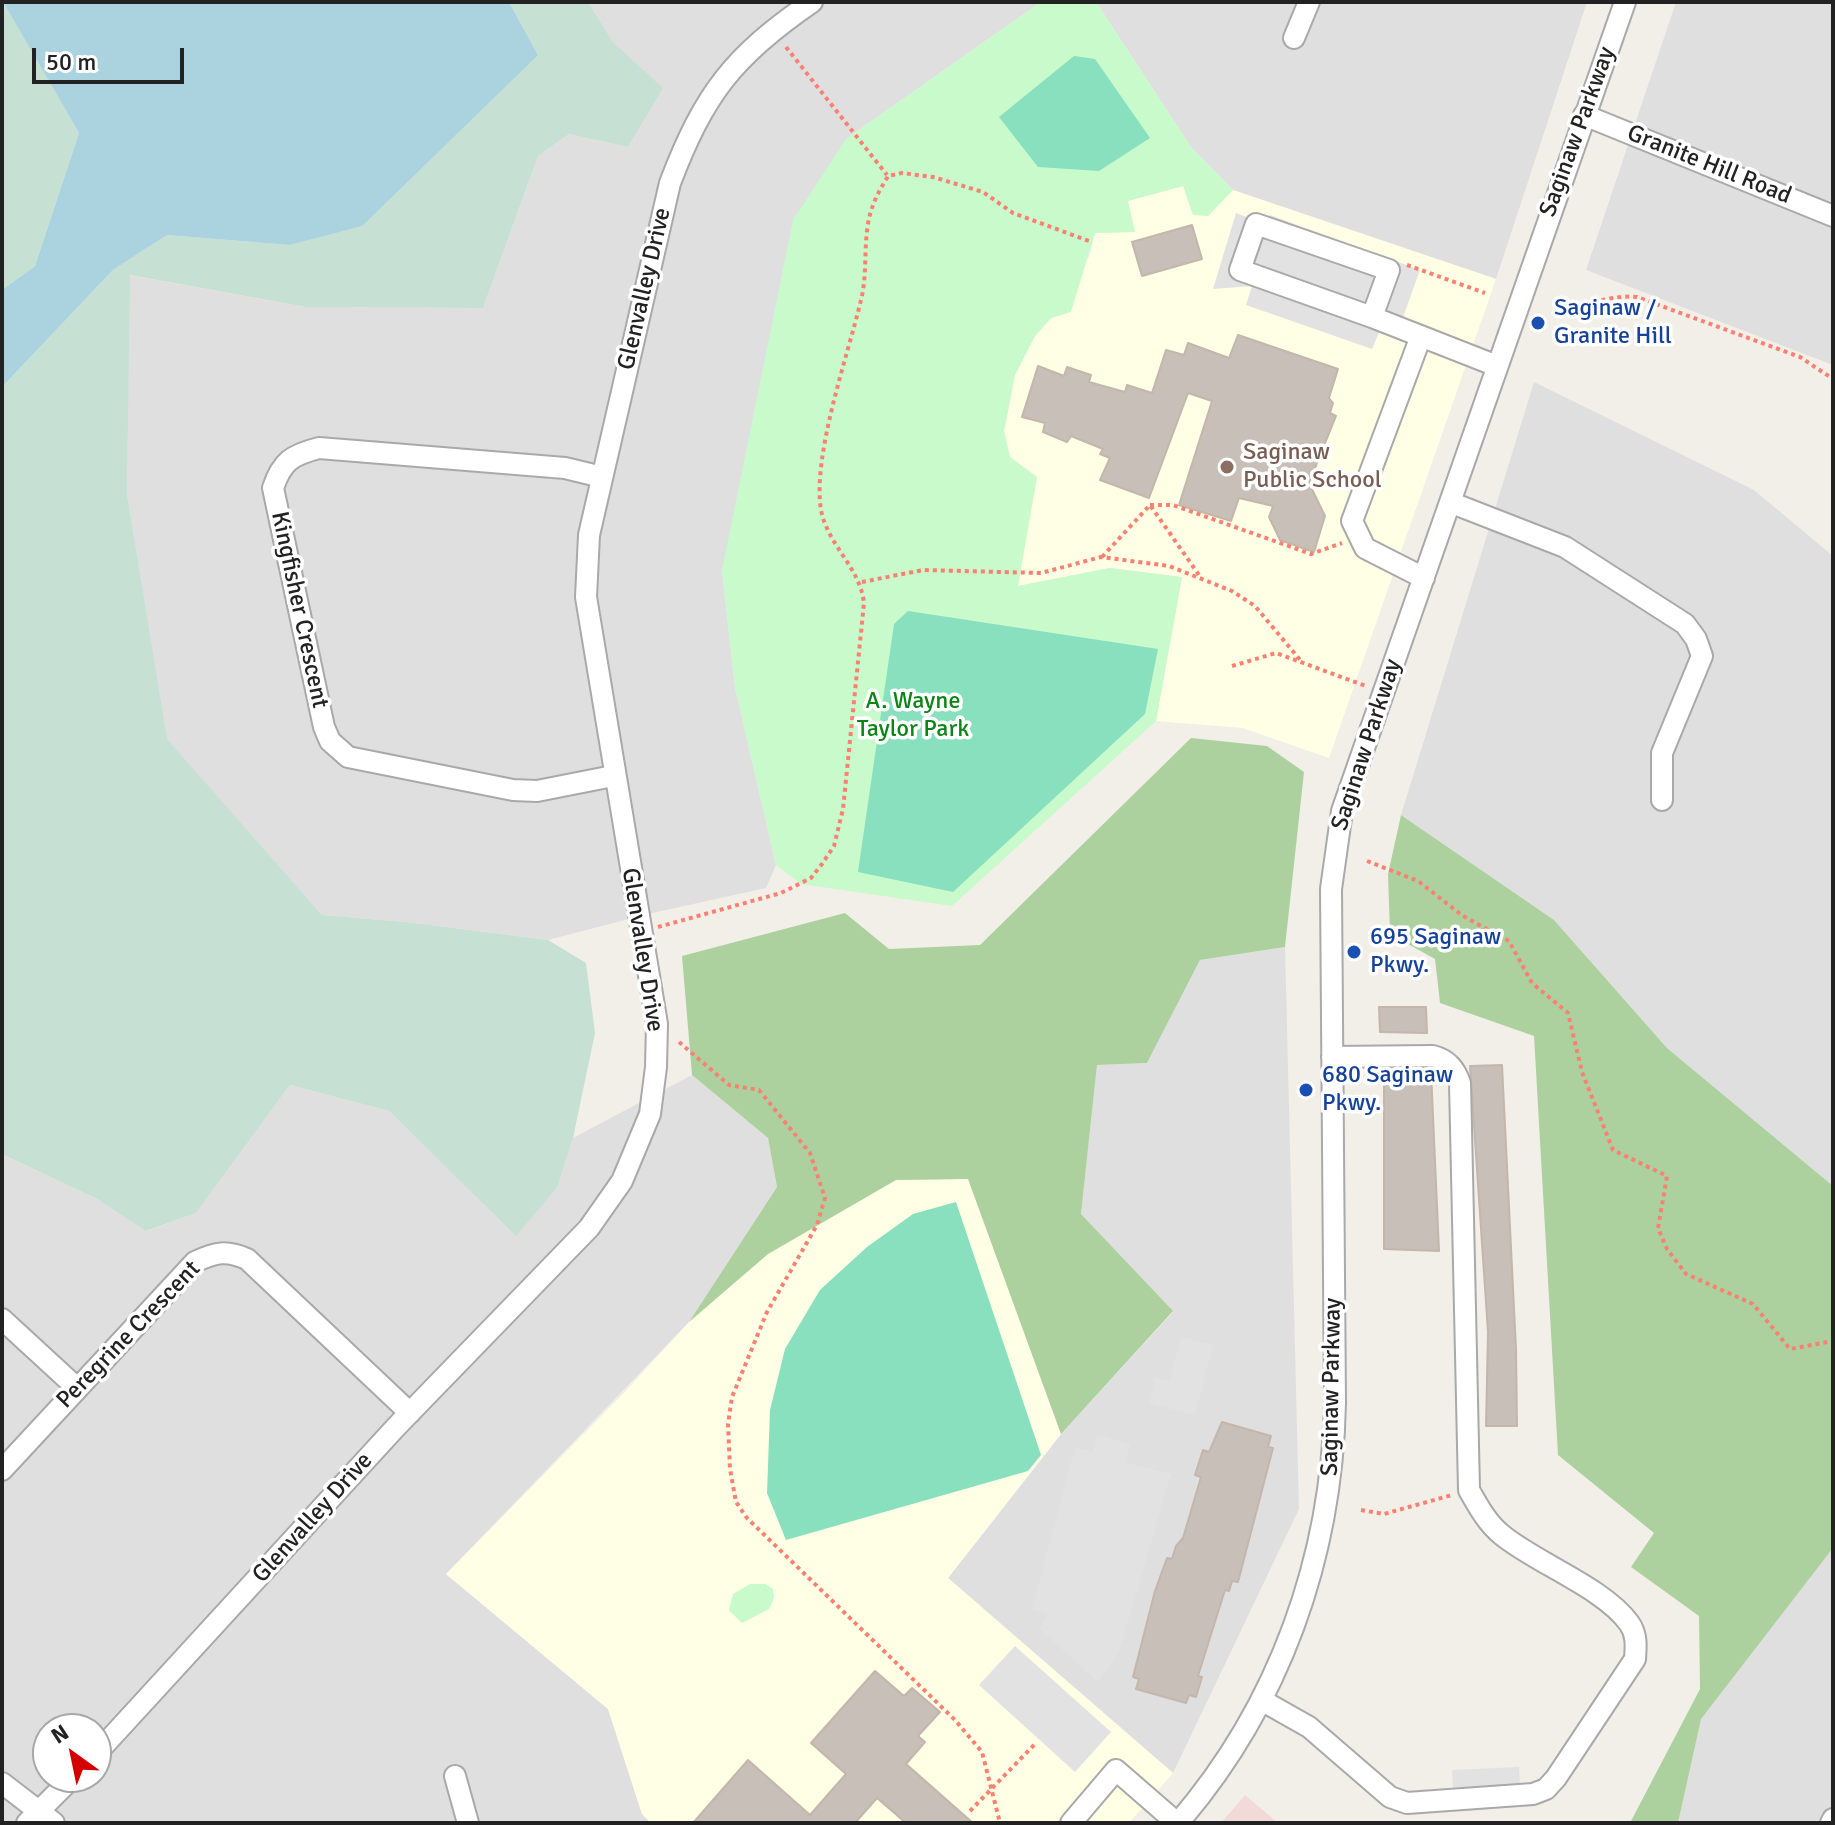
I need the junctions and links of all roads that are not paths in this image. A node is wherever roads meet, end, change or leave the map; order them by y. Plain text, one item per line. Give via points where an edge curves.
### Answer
1 (812, 2) edge
2 (1309, 2) edge
3 (1625, 2) edge
4 (784, 10) edge
5 (1294, 38) dead end
6 (1584, 115) junction
7 (1833, 216) edge
8 (1372, 317) junction
9 (1421, 336) junction
10 (1497, 366) junction
11 (602, 477) junction
12 (1452, 503) junction
13 (1424, 578) junction
14 (613, 776) junction
15 (1662, 800) dead end
16 (1332, 1057) junction
17 (2, 1319) edge
18 (77, 1388) junction
19 (410, 1413) junction
20 (2, 1470) edge
21 (1263, 1701) junction
22 (112, 1737) edge
23 (455, 1776) dead end
24 (2, 1783) edge
25 (60, 1793) edge
26 (40, 1819) edge
27 (468, 1823) edge
28 (1071, 1823) edge
29 (1177, 1823) edge

1 - 4 street, Glenvalley Drive
2 - 5 street
3 - 6 street, Saginaw Parkway
4 - 11 street, Glenvalley Drive via 737,60 691,129 670,183
6 - 7 street, Granite Hill Road
6 - 10 street, Saginaw Parkway
8 - 8 street via 1240,270 1256,224 1389,270
8 - 9 street
9 - 10 street
9 - 13 street via 1352,521 1365,548
10 - 12 street, Saginaw Parkway
11 - 14 street, Glenvalley Drive via 584,568
11 - 14 street, Kingfisher Crescent via 565,468 319,448 285,461 273,488 324,727 338,750 348,757 513,790 537,791
12 - 13 street, Saginaw Parkway
12 - 15 street via 1565,547 1685,624 1696,639 1702,656 1662,753
13 - 16 street, Saginaw Parkway via 1342,811 1334,848
14 - 19 street, Glenvalley Drive via 657,1024 650,1114 622,1181 589,1228
16 - 21 street, Saginaw Parkway via 1334,1453 1326,1516 1307,1590
16 - 21 street via 1433,1056 1444,1059 1460,1083 1469,1490 1501,1534 1629,1623 1636,1639 1635,1659 1546,1789 1533,1794 1407,1803 1390,1797 1309,1727
17 - 18 street
18 - 19 street, Peregrine Crescent via 195,1262 213,1252 232,1252 247,1259
18 - 20 street, Peregrine Crescent
19 - 22 street, Glenvalley Drive
21 - 29 street, Saginaw Parkway via 1216,1779
23 - 27 street
24 - 26 street
25 - 26 street
28 - 29 street via 1116,1770

